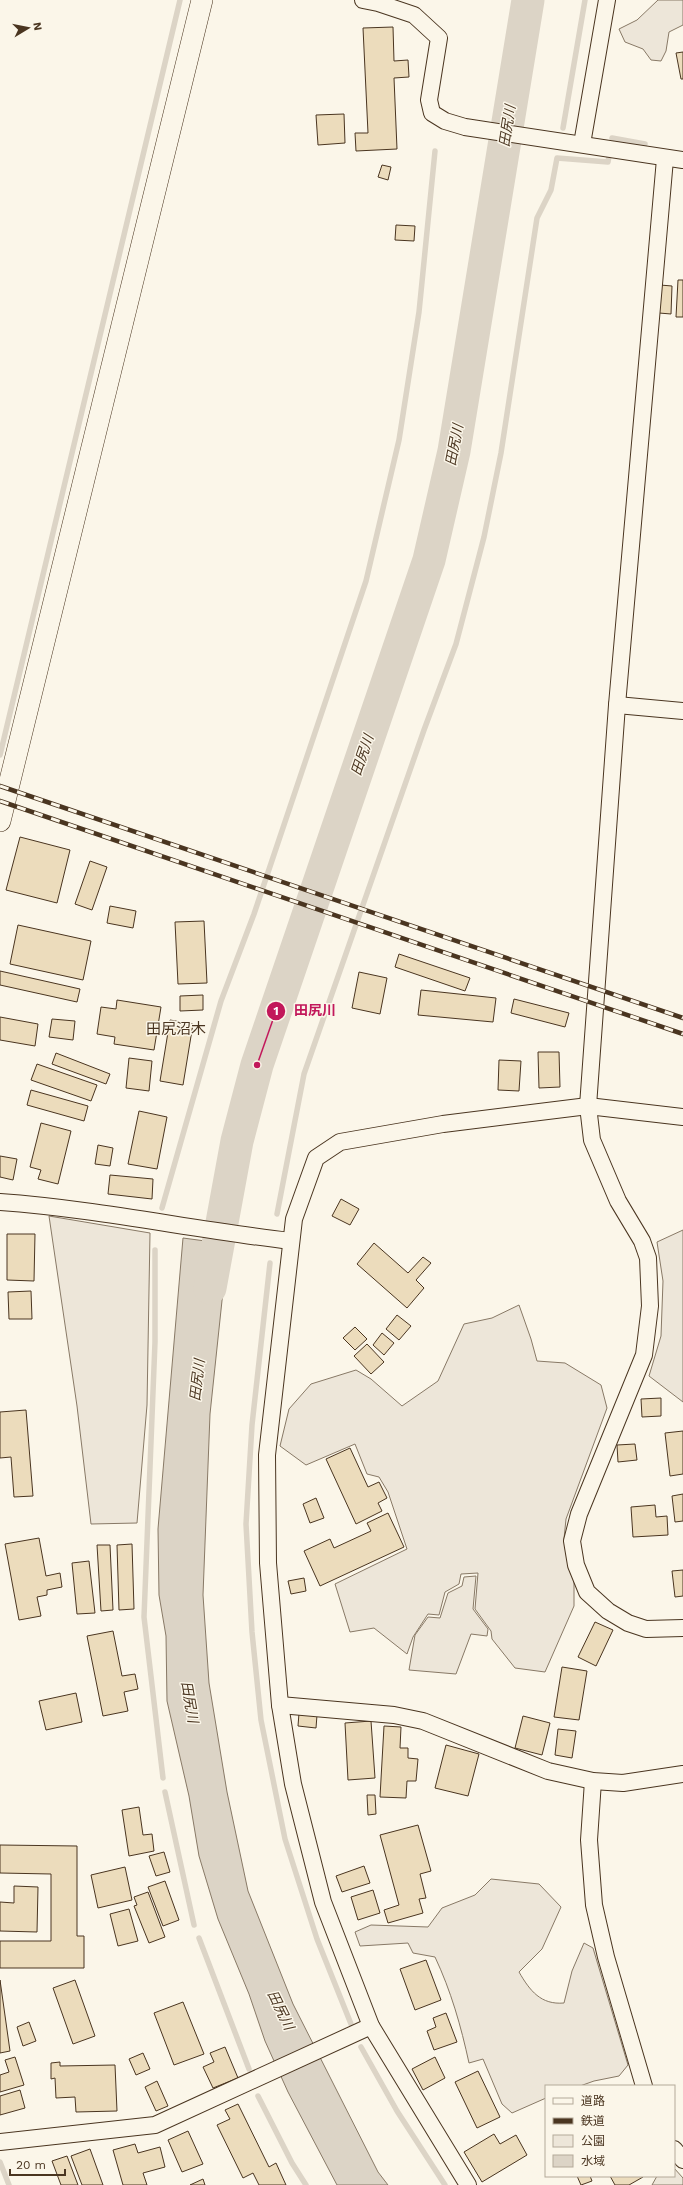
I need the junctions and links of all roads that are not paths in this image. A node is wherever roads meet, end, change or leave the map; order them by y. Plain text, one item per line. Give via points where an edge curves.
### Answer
1 (202, 0) edge
2 (363, 0) edge
3 (607, 0) edge
4 (582, 144) junction
5 (665, 158) junction
6 (683, 160) edge
7 (617, 705) junction
8 (683, 711) edge
9 (0, 821) edge
10 (588, 1106) junction
11 (683, 1118) edge
12 (0, 1202) edge
13 (291, 1241) junction
14 (683, 1628) edge
15 (280, 1704) junction
16 (683, 1774) edge
17 (593, 1781) junction
18 (372, 2026) junction
19 (644, 2085) edge
20 (0, 2142) edge
21 (675, 2150) edge
22 (683, 2160) edge
23 (468, 2185) edge

1 - 9 street
2 - 4 street via 414,15 439,38 429,100 432,112 445,121 465,127
3 - 4 street
4 - 5 street
5 - 6 street
5 - 7 street
7 - 8 street
7 - 10 street
10 - 11 street
10 - 13 street via 443,1124 340,1142 316,1158 294,1219
10 - 14 street via 592,1140 618,1201 642,1241 648,1258 650,1306 644,1354 578,1514 572,1540 576,1565 588,1592 608,1611 628,1623 646,1629
12 - 13 street via 45,1205 161,1224
13 - 15 street via 268,1455 268,1563
15 - 17 street via 394,1714 423,1721 548,1771
15 - 18 street via 293,1784 323,1902
16 - 17 street via 624,1782
17 - 19 street via 589,1840 594,1905 606,1957
18 - 20 street via 155,2125
18 - 23 street
21 - 22 street

